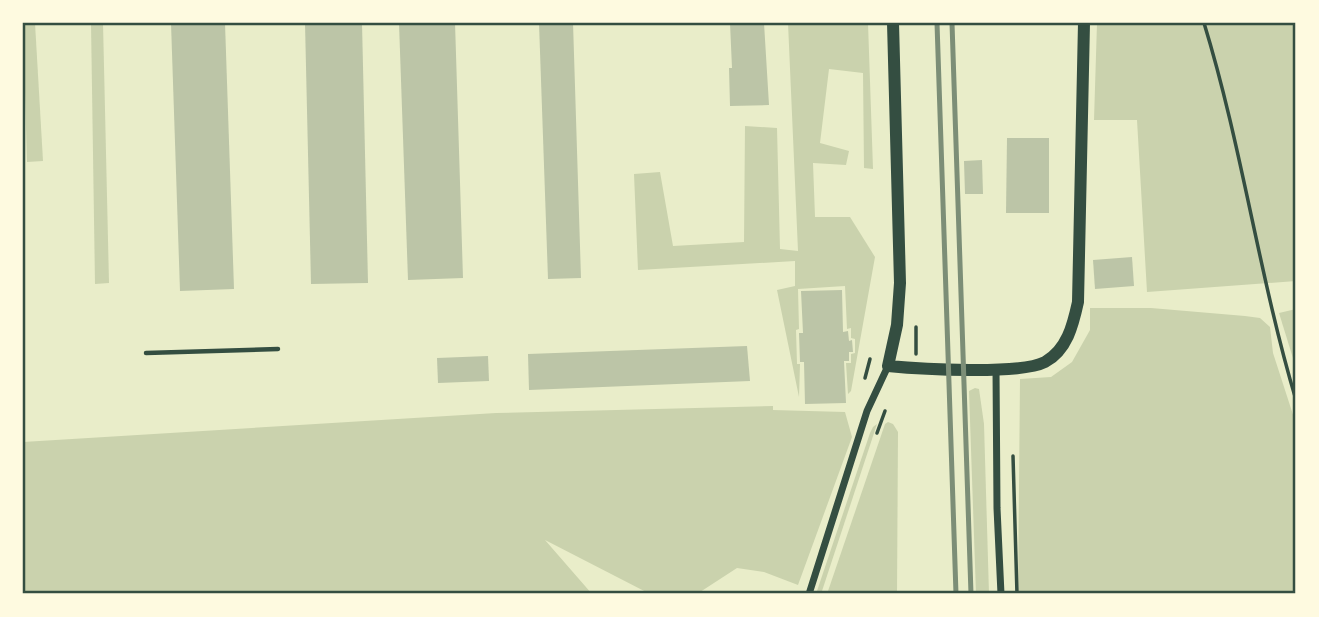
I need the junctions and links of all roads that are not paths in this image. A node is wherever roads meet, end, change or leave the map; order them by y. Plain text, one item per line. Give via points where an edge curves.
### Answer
1 (894, 23) edge
2 (1084, 23) edge
3 (278, 349) dead end
4 (146, 353) dead end
5 (888, 366) junction
6 (996, 369) junction
7 (809, 594) edge
8 (1001, 594) edge

1 - 5 street via 900,283
2 - 6 street via 1078,302 1072,328 1062,348 1045,362
3 - 4 lane
5 - 6 street
5 - 7 street via 876,388
6 - 8 street

